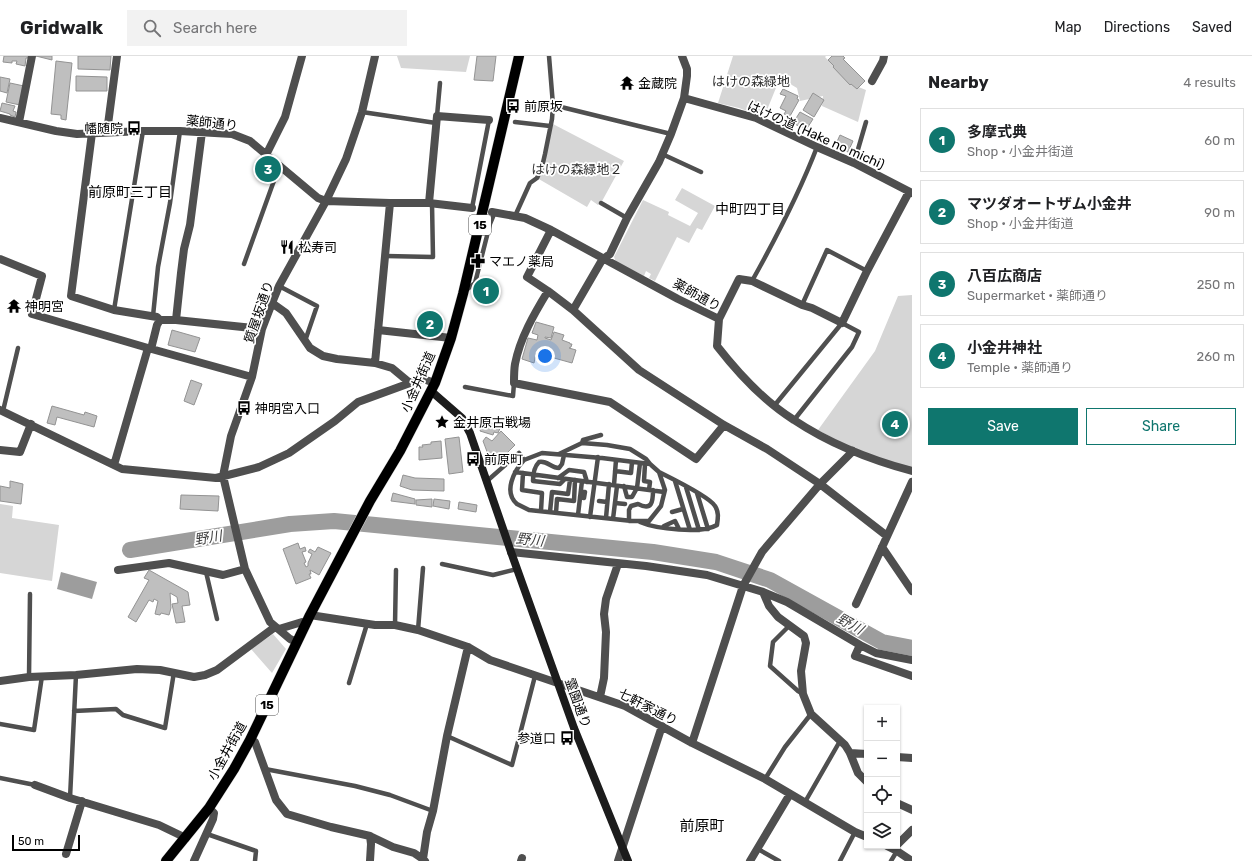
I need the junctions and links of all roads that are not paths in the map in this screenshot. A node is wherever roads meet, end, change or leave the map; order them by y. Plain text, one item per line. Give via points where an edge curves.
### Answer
1 (32, 56) edge
2 (117, 56) edge
3 (302, 56) edge
4 (375, 56) edge
5 (519, 56) edge
6 (549, 56) edge
7 (682, 56) edge
8 (884, 56) edge
9 (872, 81) dead end
10 (440, 83) dead end
11 (684, 98) junction
12 (553, 105) junction
13 (362, 112) junction
14 (0, 118) edge
15 (436, 119) junction
16 (489, 120) joint
17 (19, 122) junction
18 (515, 122) dead end
19 (866, 122) dead end
20 (550, 126) junction
21 (143, 131) junction
22 (180, 131) junction
23 (92, 132) junction
24 (107, 132) junction
25 (202, 132) junction
26 (671, 134) junction
27 (818, 147) junction
28 (266, 153) junction
29 (662, 154) junction
30 (854, 163) junction
31 (280, 164) junction
32 (701, 172) dead end
33 (911, 192) edge
34 (326, 201) junction
35 (390, 203) junction
36 (430, 203) junction
37 (601, 203) dead end
38 (472, 208) joint
39 (494, 212) joint
40 (515, 216) junction
41 (627, 218) junction
42 (551, 230) junction
43 (386, 256) junction
44 (605, 258) junction
45 (0, 260) edge
46 (244, 264) dead end
47 (867, 271) junction
48 (752, 281) junction
49 (279, 286) junction
50 (548, 291) junction
51 (463, 294) junction
52 (272, 303) junction
53 (802, 305) junction
54 (114, 310) junction
55 (573, 310) junction
56 (156, 318) junction
57 (719, 319) junction
58 (176, 320) junction
59 (842, 323) junction
60 (262, 329) junction
61 (378, 330) junction
62 (451, 338) junction
63 (305, 342) junction
64 (18, 348) dead end
65 (150, 349) junction
66 (375, 363) junction
67 (252, 377) junction
68 (410, 382) junction
69 (514, 383) junction
70 (433, 387) junction
71 (465, 387) dead end
72 (774, 406) junction
73 (2, 410) edge
74 (794, 420) junction
75 (31, 424) junction
76 (724, 425) junction
77 (601, 435) dead end
78 (582, 443) junction
79 (0, 450) edge
80 (853, 451) junction
81 (557, 454) junction
82 (564, 455) junction
83 (598, 457) junction
84 (524, 460) junction
85 (616, 460) junction
86 (632, 462) junction
87 (640, 463) junction
88 (647, 464) junction
89 (114, 466) junction
90 (615, 471) junction
91 (912, 471) edge
92 (515, 472) junction
93 (659, 472) junction
94 (523, 474) junction
95 (533, 475) junction
96 (223, 476) junction
97 (558, 478) junction
98 (567, 479) junction
99 (575, 480) junction
100 (487, 481) junction
101 (585, 481) junction
102 (675, 481) junction
103 (912, 482) edge
104 (595, 483) junction
105 (820, 484) junction
106 (613, 485) junction
107 (624, 486) junction
108 (686, 487) junction
109 (637, 488) junction
110 (651, 490) junction
111 (664, 492) junction
112 (697, 493) junction
113 (599, 501) dead end
114 (607, 502) junction
115 (615, 503) junction
116 (625, 504) dead end
117 (683, 509) junction
118 (541, 511) junction
119 (550, 512) junction
120 (672, 512) dead end
121 (556, 513) junction
122 (578, 515) junction
123 (590, 516) junction
124 (606, 518) junction
125 (613, 519) junction
126 (629, 521) junction
127 (636, 521) junction
128 (708, 529) junction
129 (690, 530) junction
130 (699, 530) junction
131 (887, 536) junction
132 (882, 547) junction
133 (511, 552) junction
134 (442, 564) dead end
135 (618, 564) junction
136 (423, 568) dead end
137 (245, 569) junction
138 (517, 569) junction
139 (118, 570) dead end
140 (396, 570) dead end
141 (206, 572) junction
142 (743, 586) junction
143 (912, 591) edge
144 (763, 592) junction
145 (30, 594) dead end
146 (856, 604) dead end
147 (310, 614) junction
148 (217, 619) dead end
149 (306, 624) junction
150 (367, 624) junction
151 (395, 625) junction
152 (790, 625) junction
153 (277, 628) junction
154 (418, 630) junction
155 (297, 642) junction
156 (860, 645) junction
157 (468, 648) junction
158 (912, 660) edge
159 (174, 672) junction
160 (76, 675) junction
161 (42, 676) junction
162 (535, 676) junction
163 (912, 676) edge
164 (30, 677) junction
165 (0, 681) edge
166 (349, 682) dead end
167 (559, 684) junction
168 (803, 694) junction
169 (600, 697) junction
170 (74, 711) junction
171 (811, 714) junction
172 (0, 724) edge
173 (662, 726) junction
174 (447, 736) junction
175 (250, 740) junction
176 (840, 741) junction
177 (692, 743) junction
178 (850, 753) junction
179 (864, 754) edge
180 (900, 756) edge
181 (912, 758) edge
182 (265, 769) junction
183 (0, 778) edge
184 (765, 779) junction
185 (864, 779) edge
186 (35, 785) joint
187 (790, 794) junction
188 (70, 798) junction
189 (82, 801) junction
190 (805, 802) junction
191 (900, 804) edge
192 (209, 808) junction
193 (912, 810) edge
194 (433, 811) junction
195 (912, 830) edge
196 (855, 832) junction
197 (207, 834) junction
198 (370, 836) junction
199 (864, 836) edge
200 (186, 838) junction
201 (900, 841) edge
202 (622, 848) junction
203 (758, 849) junction
204 (894, 849) edge
205 (897, 849) edge
206 (66, 854) dead end
207 (424, 860) edge
208 (166, 861) edge
209 (194, 861) edge
210 (255, 861) edge
211 (370, 861) edge
212 (618, 861) edge
213 (628, 861) edge
214 (750, 861) edge
215 (779, 861) edge
216 (840, 861) edge
217 (891, 861) edge
218 (912, 861) edge

1 - 17 street
2 - 24 street
3 - 28 street via 285,117
4 - 13 street, 質屋坂通り
5 - 51 main road, 小金井街道 / 15
6 - 12 lane
7 - 11 street via 687,69
8 - 9 street
10 - 15 lane
11 - 26 street
11 - 27 street, はけの道 (Hake no michi) via 756,118
12 - 20 lane
12 - 26 lane
13 - 15 lane
13 - 34 street, 質屋坂通り via 346,159
14 - 17 street, 薬師通り
15 - 16 street
15 - 36 street
16 - 38 lane
17 - 23 street, 薬師通り via 77,134
18 - 20 lane
19 - 30 lane
20 - 40 lane via 542,167 537,178 530,182
21 - 22 street, 薬師通り
21 - 24 street, 薬師通り
21 - 54 lane
22 - 25 street, 薬師通り
22 - 56 lane via 158,267
23 - 24 street, 薬師通り
23 - 54 street via 72,296
25 - 28 street, 薬師通り via 232,134 250,141
25 - 58 street
26 - 29 street
27 - 30 street, はけの道 (Hake no michi)
27 - 48 lane
28 - 31 street, 薬師通り
29 - 32 lane
29 - 41 street
30 - 33 street, はけの道 (Hake no michi)
31 - 34 street, 薬師通り via 318,198
31 - 46 lane
33 - 47 street
34 - 35 street
34 - 49 street, 質屋坂通り
35 - 36 street
35 - 43 street
36 - 38 street
36 - 43 lane via 433,257
37 - 41 lane
39 - 40 street, 薬師通り
39 - 51 lane via 475,282
40 - 42 street, 薬師通り
41 - 44 street via 610,254
42 - 44 street, 薬師通り
42 - 50 street via 526,277
43 - 61 street
44 - 55 street
44 - 57 street, 薬師通り
45 - 65 street via 42,276 32,314
47 - 53 lane via 827,250
47 - 59 street
48 - 53 street
48 - 57 street via 739,279
49 - 52 street, 質屋坂通り
49 - 63 lane via 317,306
50 - 55 street
50 - 69 street via 532,318 519,348 514,366
51 - 62 main road, 小金井街道 / 15
52 - 60 street, 質屋坂通り
52 - 63 street via 286,313
53 - 59 street
54 - 56 street
55 - 76 street via 638,370
56 - 58 street
56 - 65 street via 157,325
57 - 72 street, 薬師通り via 717,346 732,366
58 - 60 street
59 - 72 lane
59 - 74 lane via 859,332 852,347
60 - 67 street, 質屋坂通り
61 - 62 street
61 - 66 street
62 - 70 main road, 小金井街道 / 15
63 - 66 street via 323,356
64 - 73 lane
65 - 67 street
65 - 89 street
66 - 68 street via 392,368
67 - 96 street, 質屋坂通り via 231,436
68 - 70 street via 423,379
68 - 96 street via 358,402 289,453 259,467
69 - 71 lane via 513,396
69 - 76 street via 610,402 696,459
70 - 100 street via 462,418
70 - 147 main road, 小金井街道 / 15
72 - 74 street, 薬師通り
73 - 75 street
74 - 80 street, 薬師通り
75 - 79 street via 20,452
75 - 89 street
76 - 105 street via 767,448
77 - 78 lane via 583,440
78 - 81 lane
78 - 88 lane via 630,448 646,459
80 - 91 street, 薬師通り via 882,463
80 - 105 street
81 - 82 lane
81 - 84 lane via 542,453
82 - 83 lane
82 - 95 lane via 561,466 556,468 546,462 539,462
83 - 85 lane
83 - 104 lane
84 - 92 lane
84 - 100 lane via 518,453
85 - 86 lane
85 - 90 lane
86 - 87 lane
86 - 90 lane via 631,473
87 - 88 lane
87 - 109 lane
88 - 93 lane
88 - 110 lane via 644,481 650,482
89 - 96 street via 122,469 216,478
90 - 106 lane
92 - 94 lane
92 - 118 lane via 511,494 516,503 529,510
93 - 102 lane
93 - 111 lane
94 - 95 lane
94 - 118 lane via 522,490 542,493
95 - 97 lane
95 - 98 lane via 533,481 560,484
96 - 137 street, 質屋坂通り
97 - 98 lane
97 - 101 lane via 569,470 584,472
98 - 99 lane
98 - 119 lane via 568,494 552,492
99 - 101 lane
99 - 121 lane via 574,501 558,499
100 - 133 street, 霊園通り
101 - 104 lane
101 - 122 lane
102 - 108 lane
102 - 117 lane
103 - 131 street
104 - 106 lane
104 - 123 lane
105 - 131 street
105 - 142 street via 761,554
106 - 107 lane
106 - 114 lane
106 - 115 lane
107 - 109 lane
107 - 109 lane via 627,497 632,497
108 - 112 lane
108 - 130 lane
109 - 110 lane
110 - 111 lane
110 - 126 lane via 652,503 649,506 631,506
111 - 127 lane via 662,506 649,521
112 - 128 lane
112 - 128 lane via 715,506 717,525
113 - 114 lane
114 - 124 lane
115 - 116 lane
115 - 125 lane
117 - 120 lane
117 - 129 lane
118 - 119 lane
119 - 121 lane
121 - 122 lane
122 - 123 lane
123 - 124 lane
124 - 125 lane
125 - 126 lane
126 - 127 lane
127 - 129 lane via 648,526
128 - 130 lane
129 - 130 lane
131 - 132 street
132 - 143 street
132 - 146 street
133 - 135 street
133 - 138 street, 霊園通り
134 - 138 lane via 493,575
135 - 142 street via 692,572
135 - 169 street via 606,599 604,678
136 - 154 lane
137 - 141 street via 223,575
137 - 153 street via 270,622
138 - 167 street, 霊園通り
139 - 141 street via 169,563
140 - 151 lane
141 - 148 lane
142 - 144 street
142 - 177 street
144 - 152 street via 768,606
144 - 156 street via 787,602
145 - 164 lane
147 - 149 main road, 小金井街道 / 15
147 - 150 street, 七軒家通り
149 - 153 street via 302,622
149 - 155 main road, 小金井街道 / 15
150 - 151 street, 七軒家通り
150 - 166 lane
151 - 154 street, 七軒家通り
152 - 168 street via 804,636 806,643 801,672
152 - 168 lane via 773,642 770,666
153 - 155 street
153 - 159 street via 218,670 194,677
154 - 157 street, 七軒家通り
155 - 175 main road, 小金井街道 / 15
156 - 158 street via 876,653
156 - 163 street via 855,656
157 - 162 street, 七軒家通り via 490,660
157 - 174 street
159 - 160 street via 137,669
159 - 170 lane via 165,728 123,715 116,709
160 - 161 street
160 - 170 lane
161 - 164 street
161 - 172 lane via 34,730
162 - 167 street, 七軒家通り
162 - 174 lane via 512,765
164 - 165 street
167 - 169 street, 七軒家通り
167 - 202 street, 霊園通り
168 - 171 street
169 - 173 street, 七軒家通り via 625,706
170 - 188 lane
171 - 176 street
171 - 184 lane via 785,747
173 - 177 street, 七軒家通り
173 - 202 street
174 - 194 street
175 - 182 street via 255,742
175 - 192 main road, 小金井街道 / 15
176 - 178 street
176 - 190 lane
177 - 184 street, 七軒家通り
178 - 179 street
178 - 185 street via 858,773
180 - 181 street
182 - 194 lane via 355,786 390,795
182 - 198 street via 276,800 287,814
183 - 186 lane
184 - 187 street, 七軒家通り
186 - 188 street
187 - 190 street, 七軒家通り
187 - 203 street
188 - 189 street
189 - 200 street via 160,825
189 - 206 street
190 - 196 street, 七軒家通り
191 - 193 street
192 - 197 street via 214,813
192 - 200 main road, 小金井街道 / 15
194 - 207 street via 427,832
195 - 201 street
196 - 199 street, 七軒家通り
196 - 216 lane
197 - 209 street
197 - 210 lane via 256,851
198 - 207 street via 414,853
198 - 211 street
200 - 208 main road, 小金井街道 / 15
202 - 212 street
202 - 213 street, 霊園通り
203 - 214 street
203 - 215 lane
204 - 217 lane
205 - 218 street

